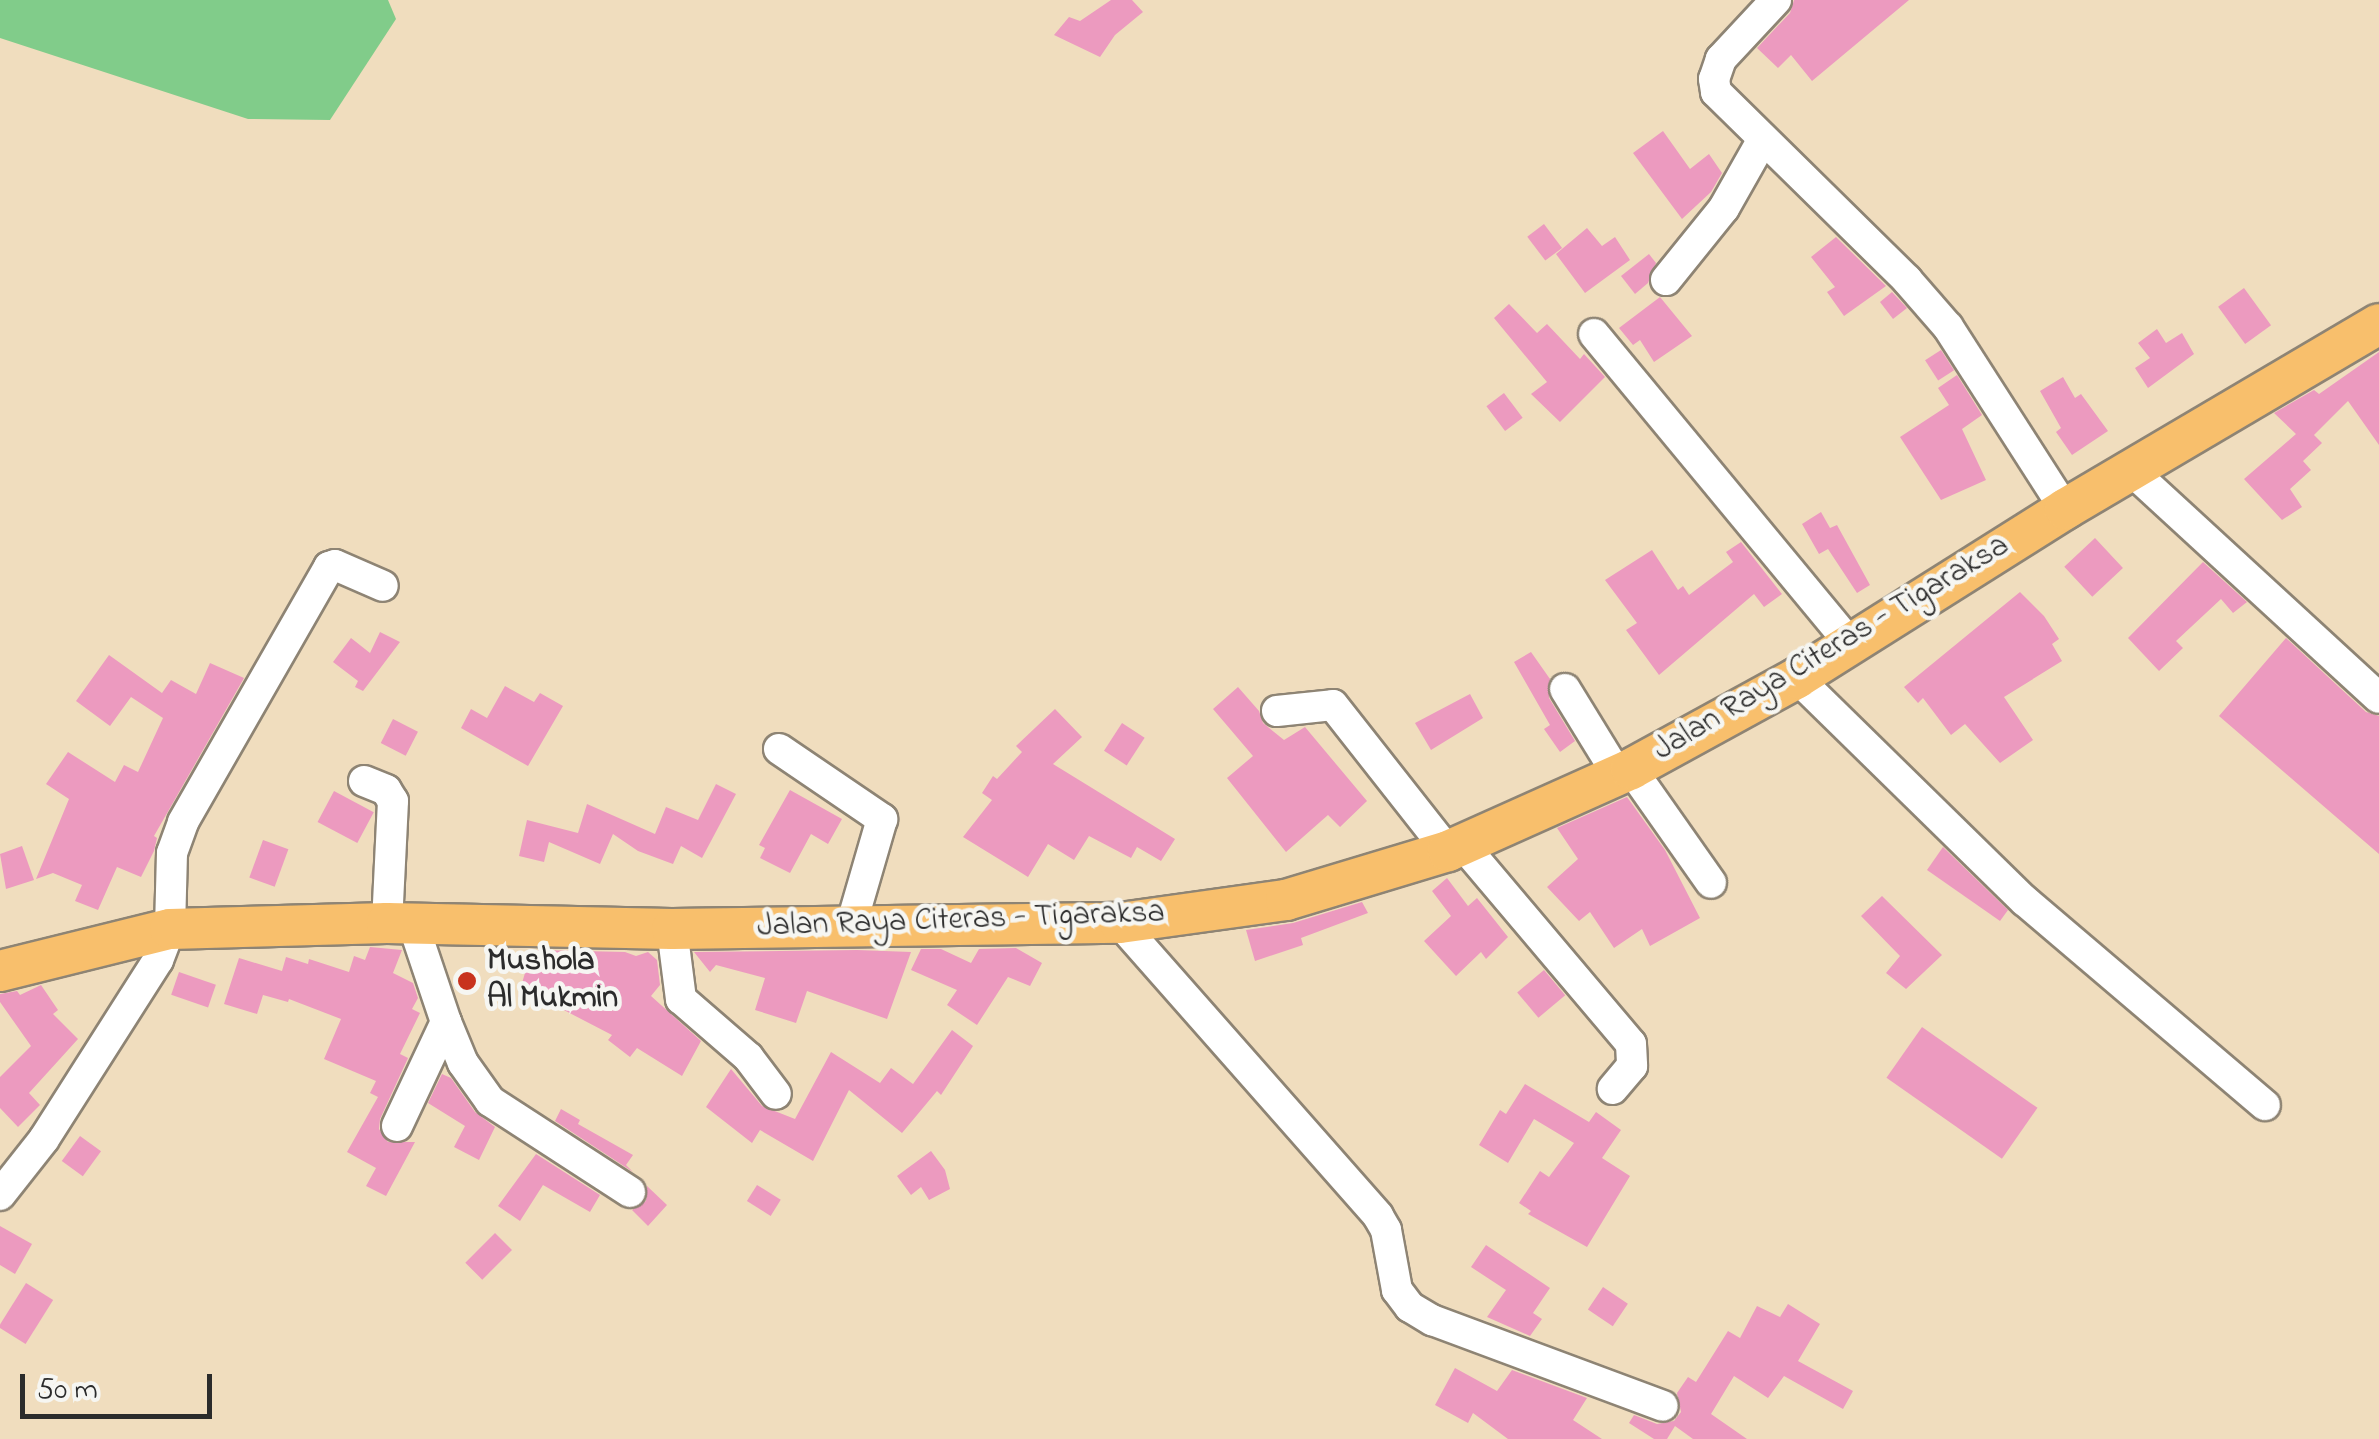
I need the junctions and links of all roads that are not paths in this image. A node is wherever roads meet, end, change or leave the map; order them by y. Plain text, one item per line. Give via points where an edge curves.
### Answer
1 (1776, 0) edge
2 (1763, 139) junction
3 (1666, 280) dead end
4 (2379, 324) edge
5 (1594, 334) dead end
6 (2132, 470) junction
7 (2065, 509) junction
8 (383, 586) dead end
9 (1850, 644) junction
10 (1797, 678) junction
11 (1564, 689) dead end
12 (2379, 698) edge
13 (1278, 711) dead end
14 (780, 749) dead end
15 (1625, 772) junction
16 (364, 780) dead end
17 (1456, 848) junction
18 (1712, 883) dead end
19 (400, 923) junction
20 (1120, 923) junction
21 (851, 926) junction
22 (672, 928) junction
23 (170, 929) junction
24 (0, 971) edge
25 (446, 1022) junction
26 (1613, 1089) dead end
27 (776, 1094) dead end
28 (2265, 1105) dead end
29 (396, 1126) dead end
30 (630, 1192) dead end
31 (0, 1195) edge
32 (1664, 1406) dead end

1 - 2 street via 1722,59 1714,79 1716,92
2 - 3 street via 1724,208
2 - 7 street via 1948,328
4 - 6 main road, Jalan Raya Citeras - Tigaraksa
5 - 9 street
6 - 7 main road, Jalan Raya Citeras - Tigaraksa
6 - 12 street
7 - 9 main road, Jalan Raya Citeras - Tigaraksa
8 - 23 street via 336,564 329,567 183,822 172,853
9 - 10 main road, Jalan Raya Citeras - Tigaraksa
10 - 15 main road, Jalan Raya Citeras - Tigaraksa
10 - 28 street via 2025,900
11 - 15 street
13 - 17 street via 1333,705
14 - 21 street via 882,819
15 - 17 main road, Jalan Raya Citeras - Tigaraksa
15 - 18 street
16 - 19 street via 394,801
17 - 20 main road, Jalan Raya Citeras - Tigaraksa via 1286,900
17 - 26 street via 1632,1044 1632,1066
19 - 22 main road, Jalan Raya Citeras - Tigaraksa
19 - 23 main road, Jalan Raya Citeras - Tigaraksa
19 - 25 street
20 - 21 main road, Jalan Raya Citeras - Tigaraksa
20 - 32 street via 1378,1216 1398,1290 1410,1307
21 - 22 main road, Jalan Raya Citeras - Tigaraksa
22 - 27 street via 680,999 748,1057
23 - 24 main road, Jalan Raya Citeras - Tigaraksa
23 - 31 street via 158,960 44,1140
25 - 29 street
25 - 30 street via 463,1063 490,1101

